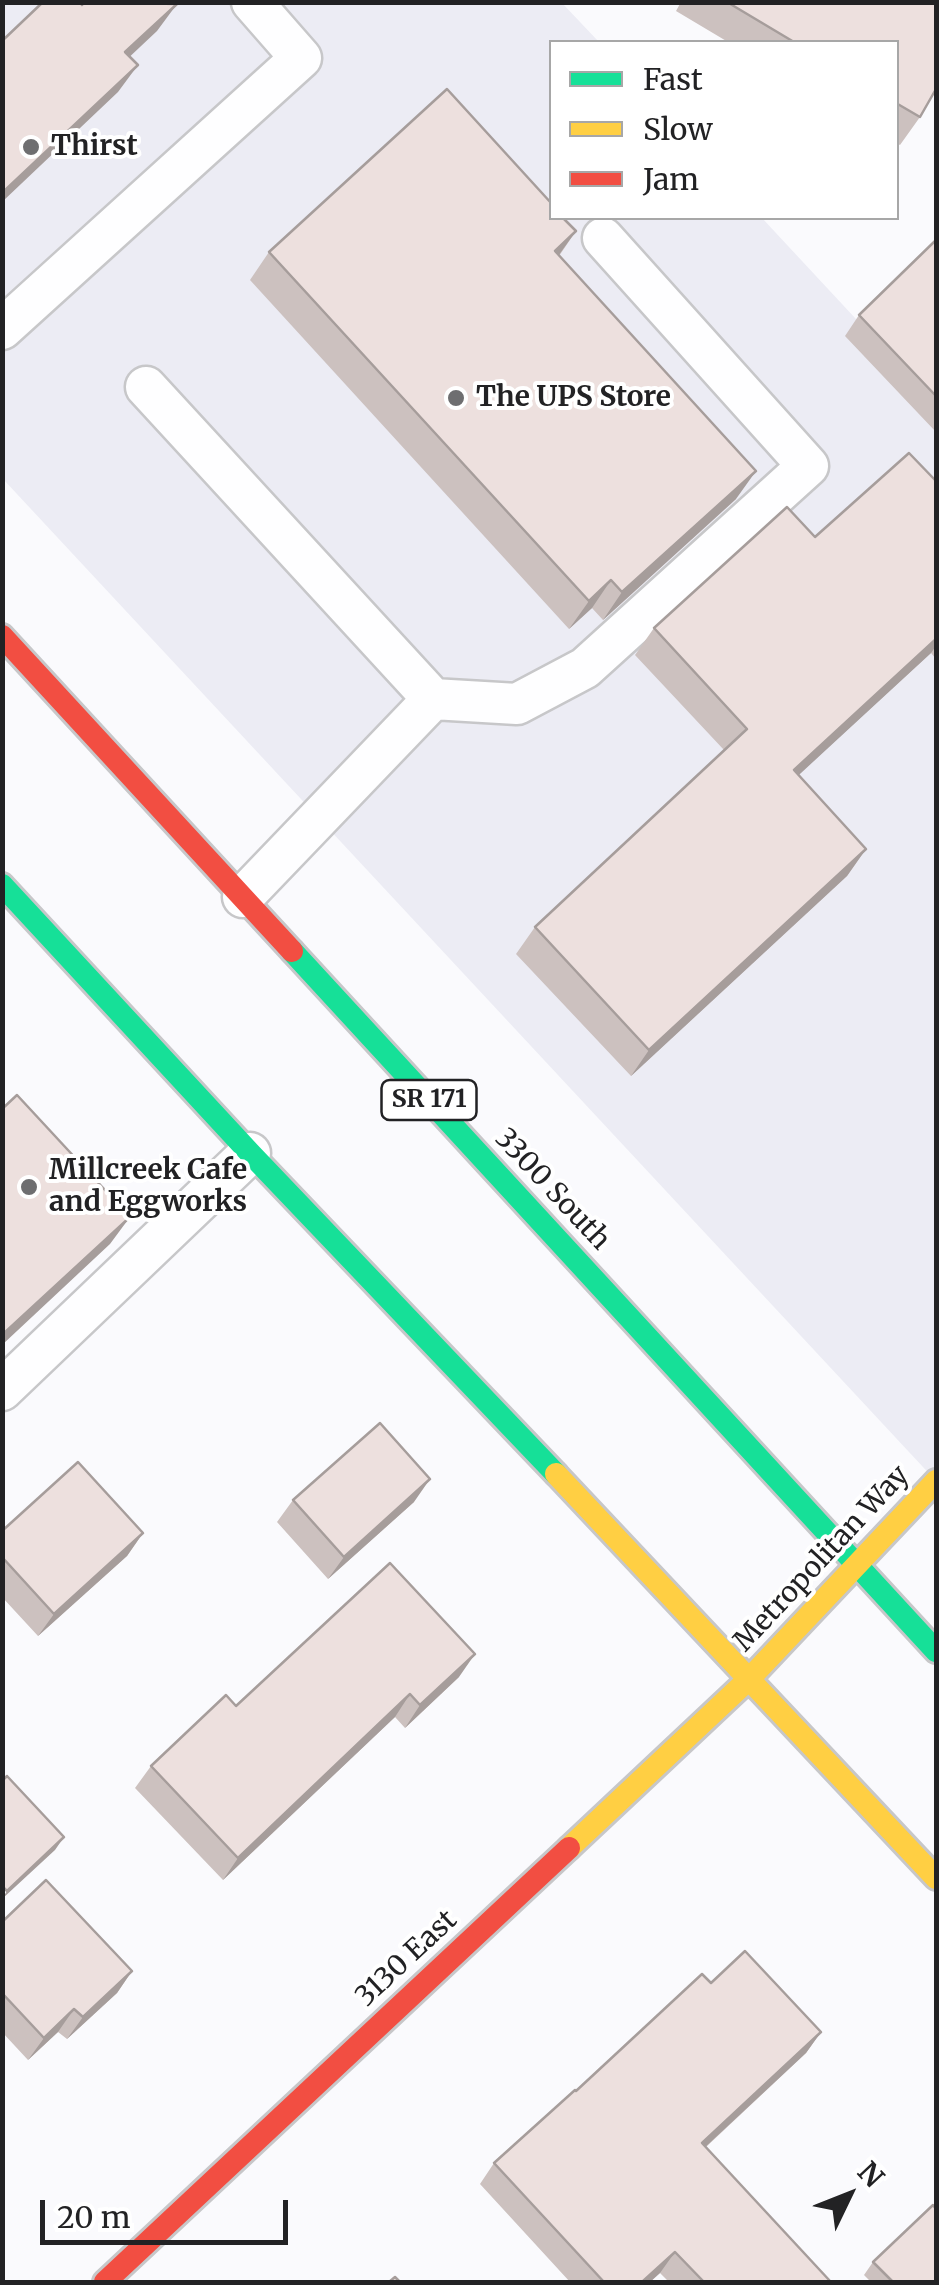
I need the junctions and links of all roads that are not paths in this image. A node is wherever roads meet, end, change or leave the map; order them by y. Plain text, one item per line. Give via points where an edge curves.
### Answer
1 (252, 2) edge
2 (603, 238) dead end
3 (2, 329) edge
4 (146, 388) dead end
5 (2, 636) edge
6 (434, 699) junction
7 (2, 885) edge
8 (243, 897) junction
9 (250, 1153) junction
10 (2, 1390) edge
11 (936, 1481) edge
12 (856, 1565) junction
13 (936, 1651) edge
14 (750, 1678) junction
15 (936, 1878) edge
16 (104, 2282) edge

1 - 3 lane via 301,58
2 - 6 lane via 808,466 585,668 516,704
4 - 6 lane
5 - 8 main road, 3300 South / SR 171
6 - 8 lane
7 - 9 main road
8 - 12 main road, 3300 South / SR 171
9 - 10 lane
9 - 14 main road
11 - 12 main road, Metropolitan Way
12 - 13 main road, 3300 South / SR 171
12 - 14 main road, Metropolitan Way
14 - 15 main road
14 - 16 main road, 3130 East

